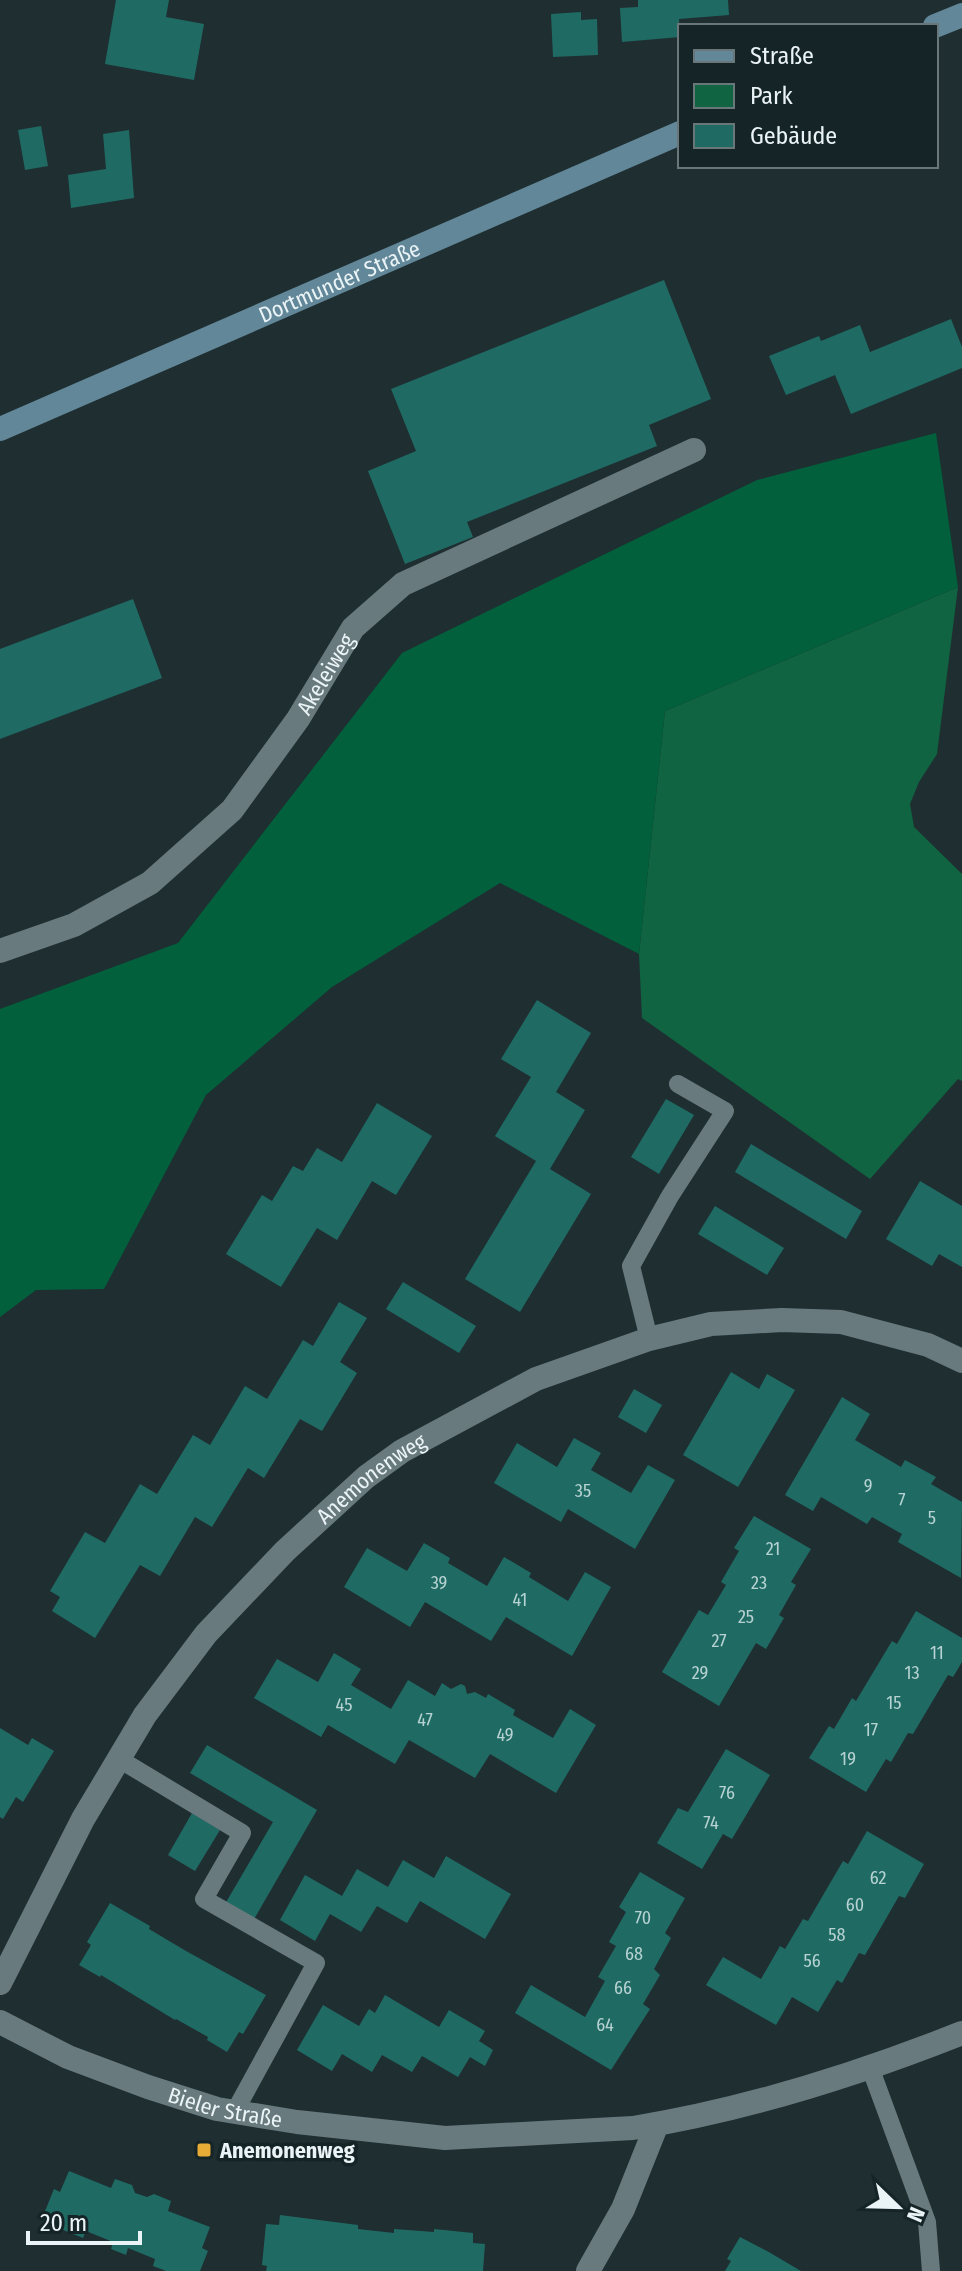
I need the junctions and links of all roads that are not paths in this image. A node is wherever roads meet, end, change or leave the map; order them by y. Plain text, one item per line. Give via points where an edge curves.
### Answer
1 (962, 15) edge
2 (938, 25) edge
3 (678, 134) edge
4 (0, 429) edge
5 (694, 450) dead end
6 (0, 951) edge
7 (678, 1084) dead end
8 (649, 1339) junction
9 (962, 1361) edge
10 (119, 1759) junction
11 (0, 1983) edge
12 (0, 2022) edge
13 (962, 2033) edge
14 (870, 2067) junction
15 (235, 2111) junction
16 (657, 2124) junction
17 (588, 2271) edge
18 (931, 2271) edge

1 - 2 main road
3 - 4 main road, Dortmunder Straße
5 - 6 street, Akeleiweg via 403,584 353,628 298,719 232,810 150,883 74,925
7 - 8 lane via 725,1111 631,1266
8 - 9 street, Anemonenweg via 711,1324 841,1322 928,1345
8 - 10 street, Anemonenweg via 536,1379 414,1444 366,1477 206,1634
10 - 11 street, Anemonenweg
10 - 15 lane via 242,1833 204,1899 316,1963
12 - 15 street, Bieler Straße via 68,2057
13 - 14 street, Bieler Straße
14 - 16 street, Bieler Straße via 763,2100
14 - 18 lane via 927,2222
15 - 16 street, Bieler Straße via 445,2138
16 - 17 street via 623,2209

